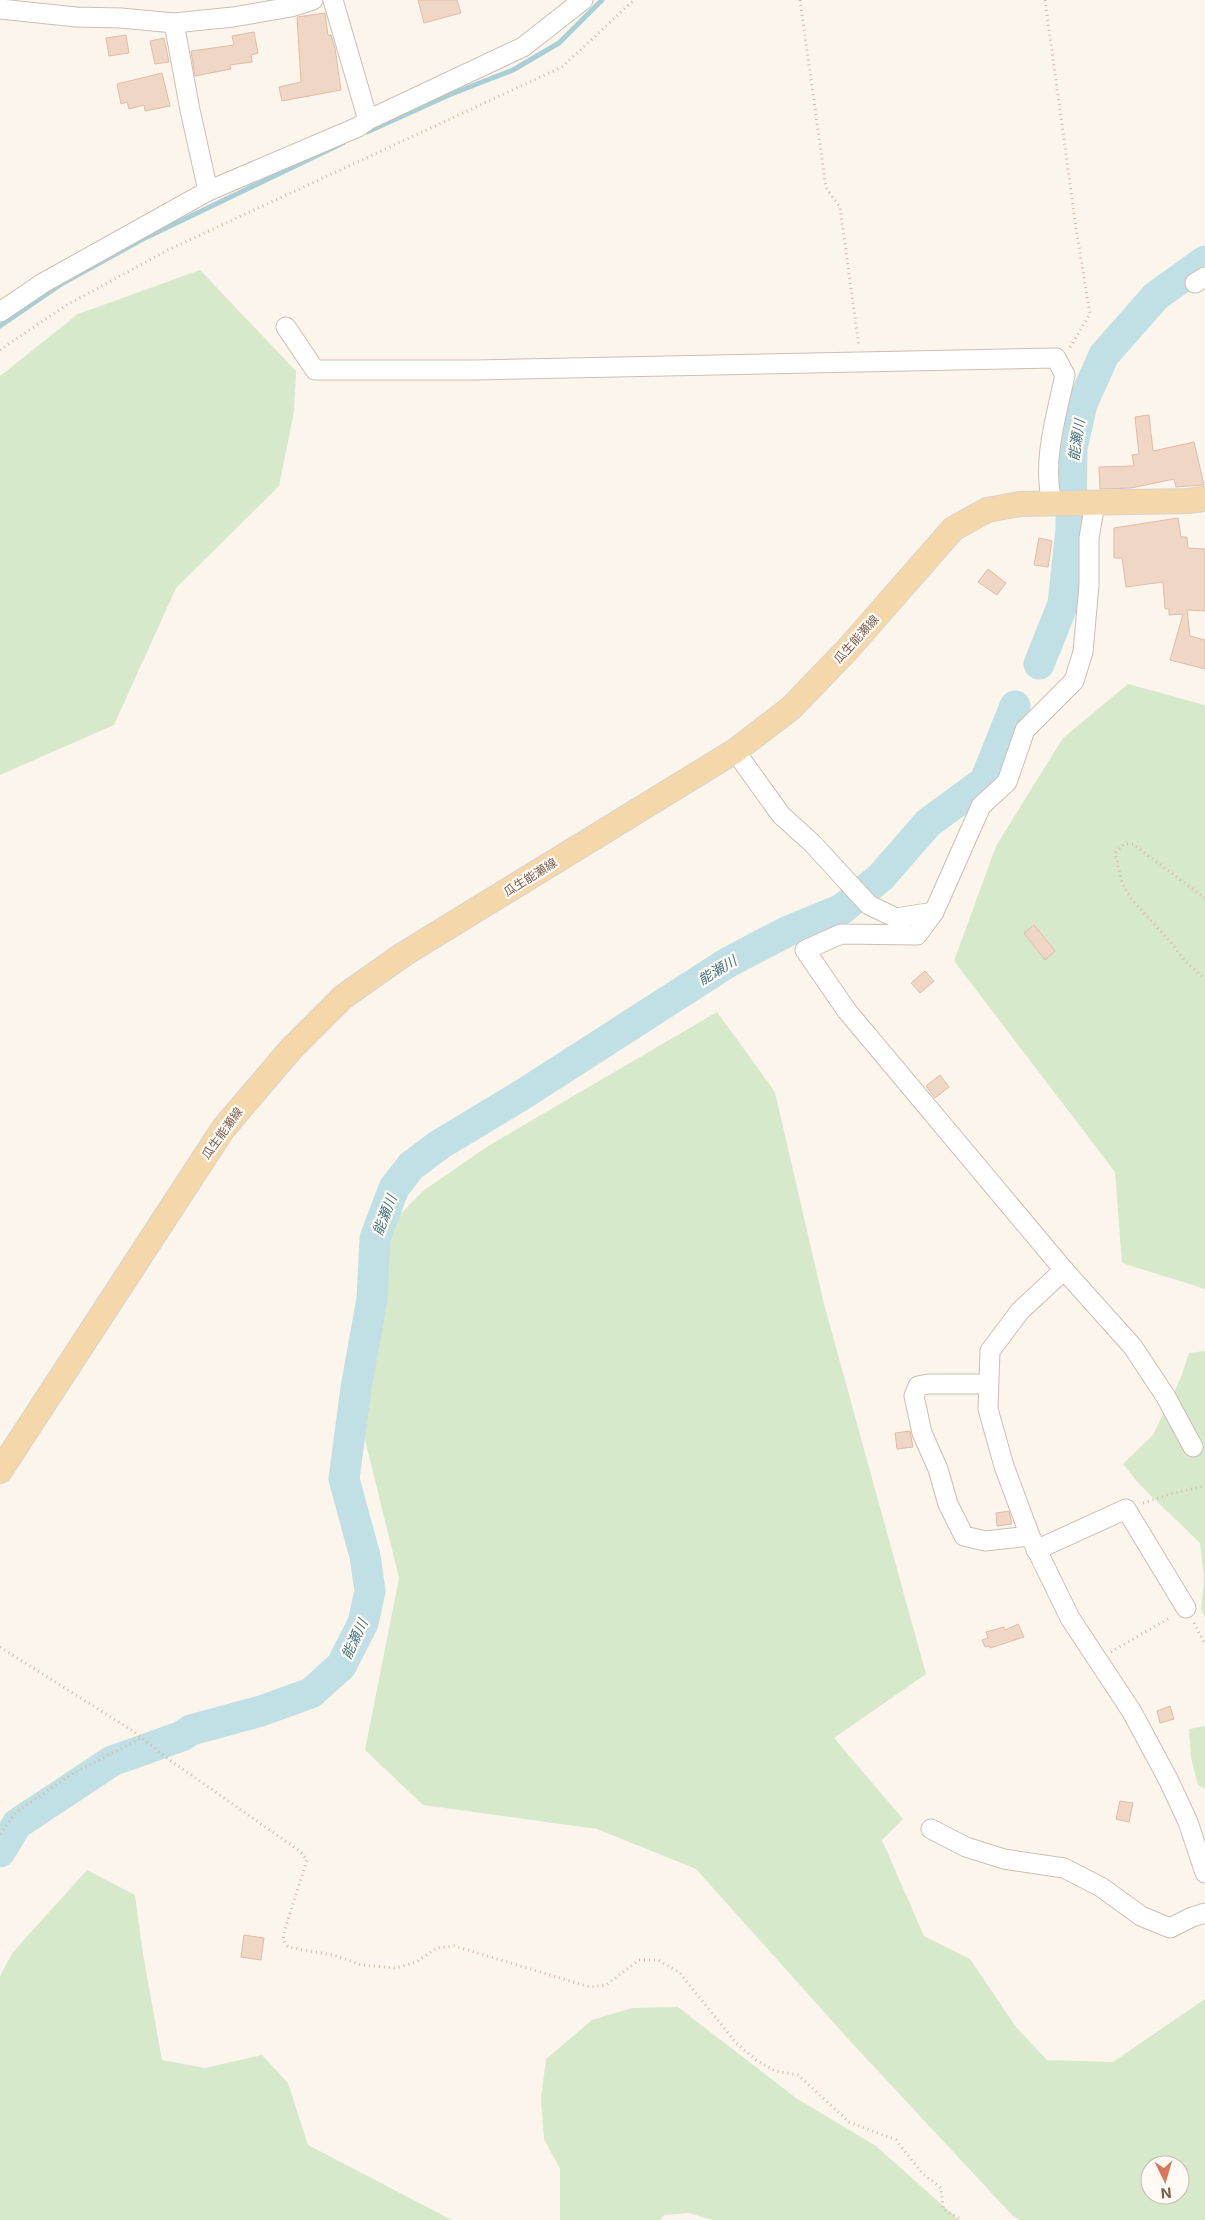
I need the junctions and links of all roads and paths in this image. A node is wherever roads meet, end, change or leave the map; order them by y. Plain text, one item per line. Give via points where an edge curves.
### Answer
1 (313, 0) edge
2 (334, 0) edge
3 (583, 0) edge
4 (634, 0) edge
5 (800, 0) edge
6 (1045, 0) edge
7 (0, 9) edge
8 (232, 9) edge
9 (174, 23) junction
10 (368, 120) junction
11 (208, 191) junction
12 (0, 312) edge
13 (286, 326) dead end
14 (0, 350) edge
15 (862, 363) junction
16 (1060, 365) junction
17 (1205, 499) edge
18 (1052, 503) junction
19 (1095, 503) junction
20 (735, 751) junction
21 (1205, 898) edge
22 (934, 912) junction
23 (1205, 979) edge
24 (1064, 1270) junction
25 (988, 1384) junction
26 (1193, 1447) dead end
27 (0, 1471) edge
28 (1205, 1486) edge
29 (1126, 1509) junction
30 (1033, 1543) junction
31 (1186, 1608) junction
32 (1205, 1644) edge
33 (0, 1646) edge
34 (1097, 1660) junction
35 (141, 1738) junction
36 (931, 1829) dead end
37 (0, 1834) edge
38 (1205, 1873) edge
39 (1205, 1913) edge
40 (962, 2220) edge

1 - 8 street via 291,7
2 - 10 street
3 - 10 street via 523,47
4 - 14 path via 562,67 168,250 65,306
5 - 15 path via 826,188 840,207
6 - 16 path via 1090,314
7 - 9 street
8 - 9 street
9 - 11 street
10 - 11 street
11 - 12 street via 42,283
13 - 15 street via 315,370
15 - 16 street via 1056,358
16 - 18 street via 1065,375 1049,449 1048,485
17 - 19 main road, 瓜生能瀬線
18 - 19 main road, 瓜生能瀬線
18 - 20 main road, 瓜生能瀬線 via 987,510 953,529 847,650 791,708
19 - 22 street via 1089,538 1083,652 1074,681 1025,730 1007,782 981,806
20 - 22 street via 781,815 812,843 868,905 896,918
20 - 27 main road, 瓜生能瀬線 via 404,954 343,997 290,1048 223,1128
21 - 23 path via 1133,844 1124,844 1115,853 1122,883 1132,900
22 - 24 street via 917,935 841,934 805,950 848,1011
24 - 25 street via 1020,1311 990,1351
24 - 26 street via 1133,1347
25 - 30 street via 988,1409 1001,1457
25 - 30 street via 918,1386 914,1396 922,1433 938,1469 948,1504 964,1536 985,1541
28 - 29 path
29 - 30 street
29 - 31 street
30 - 34 street via 1070,1618
31 - 32 path
31 - 34 path
33 - 35 path
34 - 38 street via 1132,1712 1169,1781 1188,1822
35 - 37 path via 72,1774 15,1813
35 - 40 path via 301,1852 307,1860 285,1929 284,1940 288,1947 337,1956 361,1965 396,1968 416,1962 437,1948 454,1946 590,1986 606,1985 639,1960 658,1960 680,1973 736,2043 756,2060 775,2071 798,2074 849,2122 896,2140 922,2173 941,2188 943,2209
36 - 39 street via 966,1847 1004,1859 1064,1868 1101,1887 1141,1916 1170,1928

